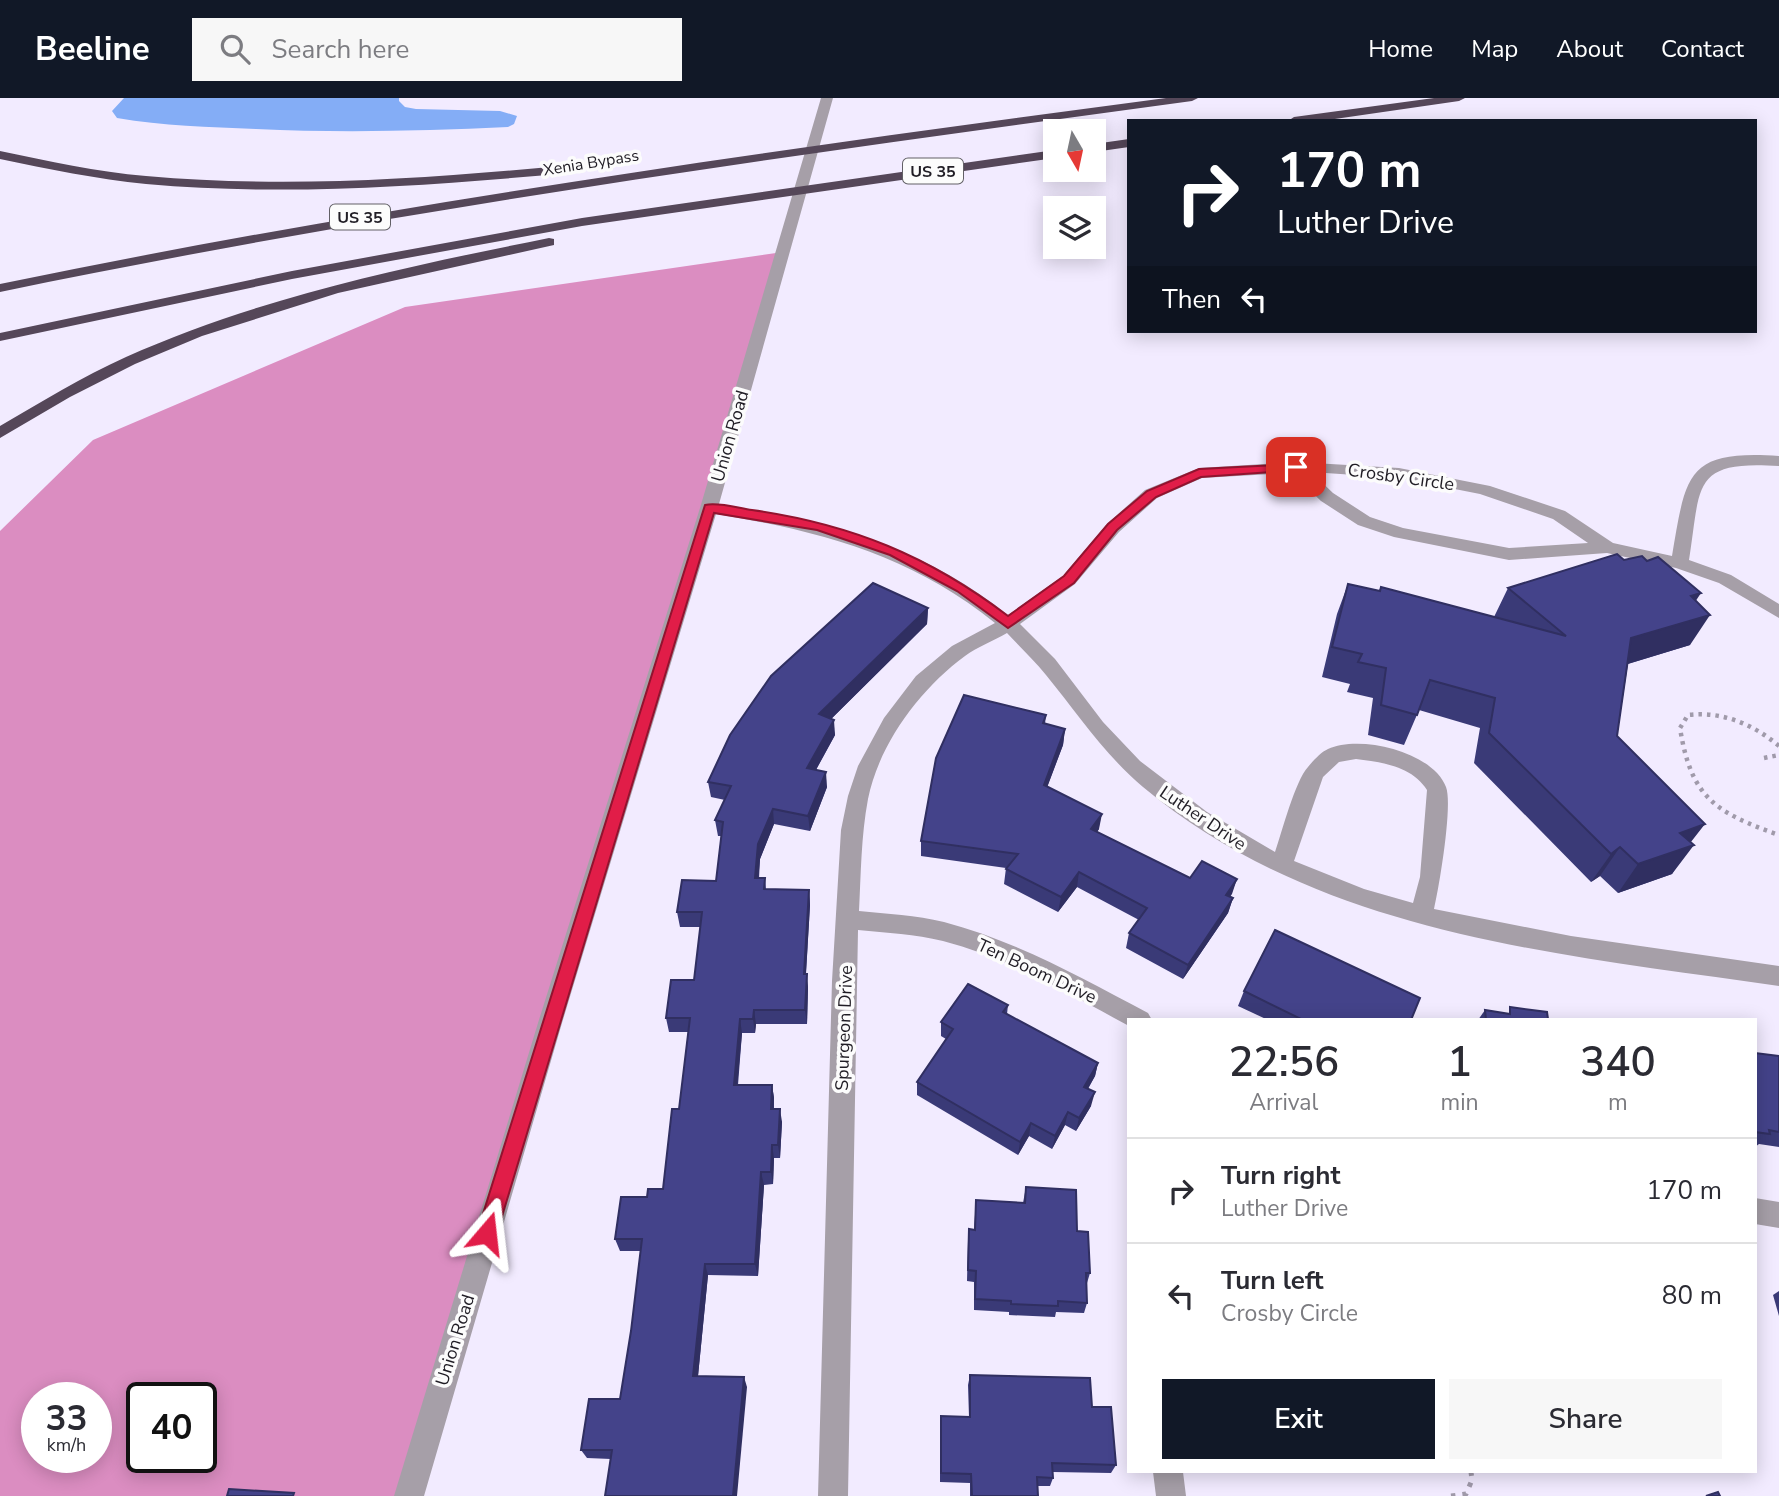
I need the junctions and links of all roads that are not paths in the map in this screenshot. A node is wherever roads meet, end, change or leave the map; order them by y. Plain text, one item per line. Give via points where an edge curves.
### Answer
1 (1192, 98) edge
2 (1459, 98) edge
3 (826, 102) edge
4 (1307, 119) edge
5 (1127, 144) edge
6 (1106, 147) edge
7 (0, 155) edge
8 (1043, 156) edge
9 (722, 160) junction
10 (683, 206) junction
11 (0, 288) edge
12 (0, 337) edge
13 (0, 433) edge
14 (1779, 461) edge
15 (1296, 467) junction
16 (709, 508) junction
17 (1608, 547) junction
18 (1680, 563) junction
19 (1779, 612) edge
20 (1008, 624) junction
21 (1281, 866) junction
22 (1421, 914) junction
23 (848, 919) junction
24 (1779, 976) edge
25 (1136, 1018) edge
26 (1757, 1211) edge
27 (1779, 1215) edge
28 (1168, 1473) edge
29 (409, 1496) edge
30 (833, 1496) edge
31 (1171, 1496) edge

1 - 9 highway, Xenia Bypass / US 35
2 - 4 highway
3 - 16 street, Union Road
5 - 6 highway
7 - 9 highway via 157,182 269,187 361,185 678,157
8 - 10 highway, US 35
9 - 11 highway, Xenia Bypass / US 35 via 284,230
10 - 12 highway, US 35 via 385,257
10 - 13 highway via 614,230 418,268 254,311 136,357
14 - 18 street via 1751,457 1721,460 1702,471 1693,487
15 - 17 street, Crosby Circle via 1399,473 1484,490 1559,515
15 - 17 street via 1327,497 1364,521 1400,533 1509,554
15 - 20 street, Crosby Circle via 1199,473 1151,494 1113,527 1069,580
16 - 20 street, Luther Drive via 821,527 894,552 962,588
16 - 29 street, Union Road
17 - 18 street, Crosby Circle
18 - 19 street, Crosby Circle via 1725,579
20 - 21 street, Luther Drive via 1047,663 1102,736 1130,764 1200,819
20 - 23 street, Spurgeon Drive via 944,662 891,723 858,796
21 - 22 street, Luther Drive via 1336,889
21 - 22 street via 1314,773 1333,755 1356,751 1388,755 1427,773 1437,789 1431,877
22 - 24 street, Luther Drive via 1505,934
23 - 25 street, Ten Boom Drive via 942,931 986,944
23 - 30 street, Spurgeon Drive
26 - 27 street
28 - 31 street

